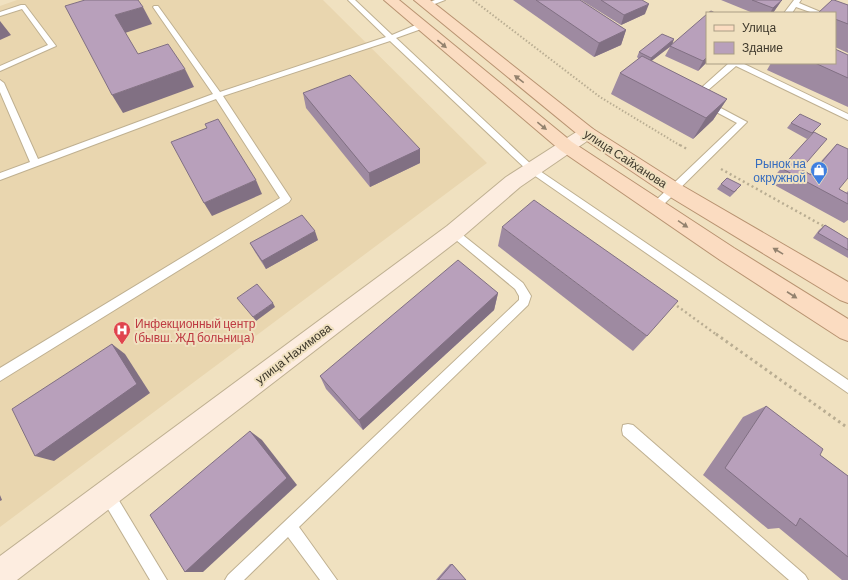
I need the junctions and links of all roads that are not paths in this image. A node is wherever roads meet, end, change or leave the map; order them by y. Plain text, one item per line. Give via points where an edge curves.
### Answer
1 (351, 0) edge
2 (391, 0) edge
3 (430, 2) edge
4 (797, 2) edge
5 (156, 7) dead end
6 (789, 12) edge
7 (817, 12) edge
8 (0, 14) edge
9 (421, 26) junction
10 (391, 38) junction
11 (734, 64) edge
12 (737, 64) edge
13 (0, 70) edge
14 (0, 83) edge
15 (218, 94) junction
16 (848, 117) edge
17 (587, 133) junction
18 (566, 146) junction
19 (35, 164) junction
20 (531, 169) junction
21 (0, 177) edge
22 (674, 190) junction
23 (656, 206) junction
24 (454, 232) junction
25 (848, 293) edge
26 (848, 331) edge
27 (0, 375) edge
28 (848, 387) edge
29 (628, 430) dead end
30 (107, 494) junction
31 (289, 526) junction
32 (0, 574) edge
33 (159, 580) edge
34 (233, 580) edge
35 (329, 580) edge
36 (800, 580) edge

1 - 10 lane
2 - 9 main road
17 -> 3 main road, улица Сайханова
4 - 6 lane
4 - 7 lane
5 - 15 lane
8 - 13 lane via 23,6 52,46
9 - 10 lane
9 -> 18 main road
10 - 15 lane
10 - 20 lane
11 - 22 lane via 690,96 742,122
12 - 16 lane
14 - 19 lane
15 - 19 lane
15 - 27 lane via 286,199
17 - 18 street, улица Нахимова
17 - 22 main road, улица Сайханова
18 - 20 street, улица Нахимова
18 - 23 main road
19 - 21 lane
20 - 24 street, улица Нахимова
20 - 28 lane
22 - 23 lane
25 -> 22 main road, улица Сайханова
23 -> 26 main road
24 - 30 street, улица Нахимова
24 - 31 lane via 519,286 525,296 524,302
29 - 36 lane
30 - 32 street, улица Нахимова
30 - 33 lane
31 - 34 lane
31 - 35 lane

